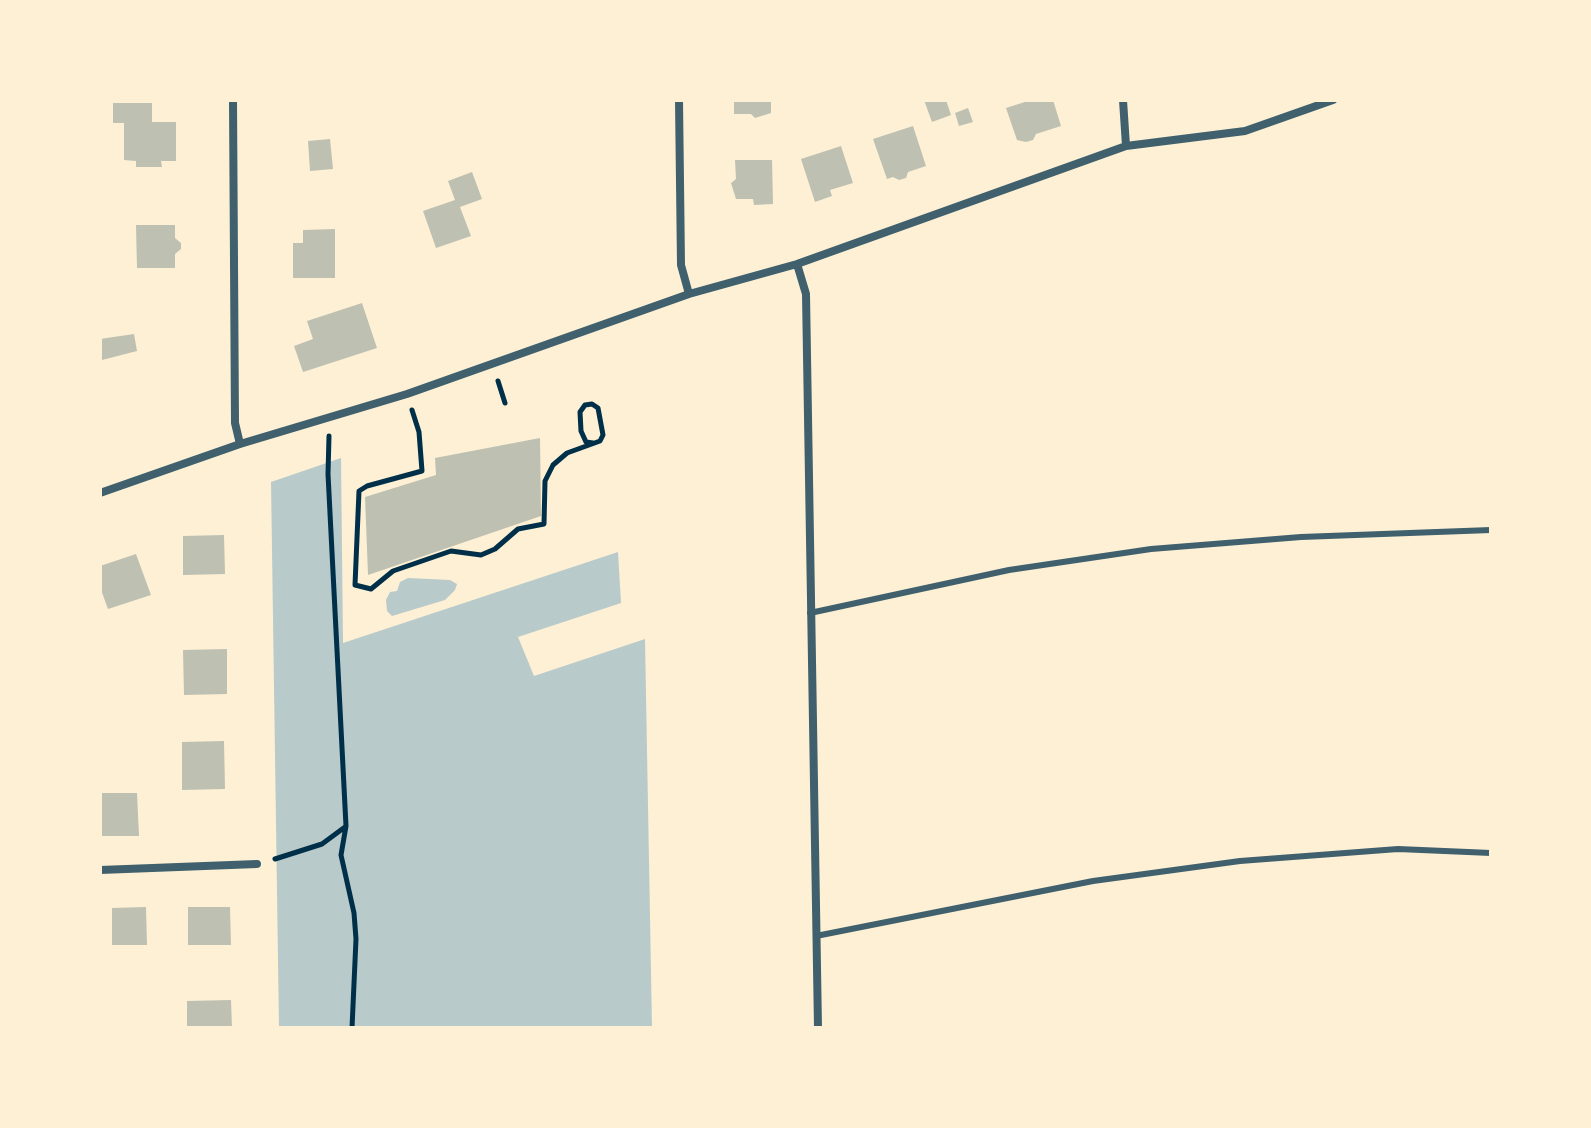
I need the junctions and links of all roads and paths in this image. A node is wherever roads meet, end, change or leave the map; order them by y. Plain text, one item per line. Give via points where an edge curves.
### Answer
1 (233, 100) edge
2 (679, 100) edge
3 (1123, 100) edge
4 (1333, 100) edge
5 (1126, 146) junction
6 (797, 264) junction
7 (689, 294) junction
8 (329, 417) junction
9 (419, 432) dead end
10 (593, 443) junction
11 (240, 444) junction
12 (100, 493) edge
13 (1491, 530) edge
14 (810, 613) junction
15 (346, 826) junction
16 (1491, 853) edge
17 (257, 864) joint
18 (100, 870) edge
19 (816, 936) junction
20 (352, 1028) edge
21 (818, 1028) edge

1 - 11 street via 235,423
2 - 7 street via 681,265
3 - 5 street
4 - 5 street via 1245,131
5 - 6 street
6 - 7 street
6 - 14 street via 806,294
7 - 8 street
8 - 11 street
8 - 15 path
9 - 10 path via 422,471 359,491 355,585 371,589 393,571 451,551 481,555 518,529 544,524 545,481 553,465
10 - 10 path via 586,442 581,431 580,412 592,404 598,408 603,435
11 - 12 street
13 - 14 lane via 1151,549 1009,570
14 - 19 street
15 - 17 path via 322,844
15 - 20 path via 341,855 356,939
16 - 19 lane via 1398,849 1240,861 1093,881
17 - 18 street
19 - 21 street

